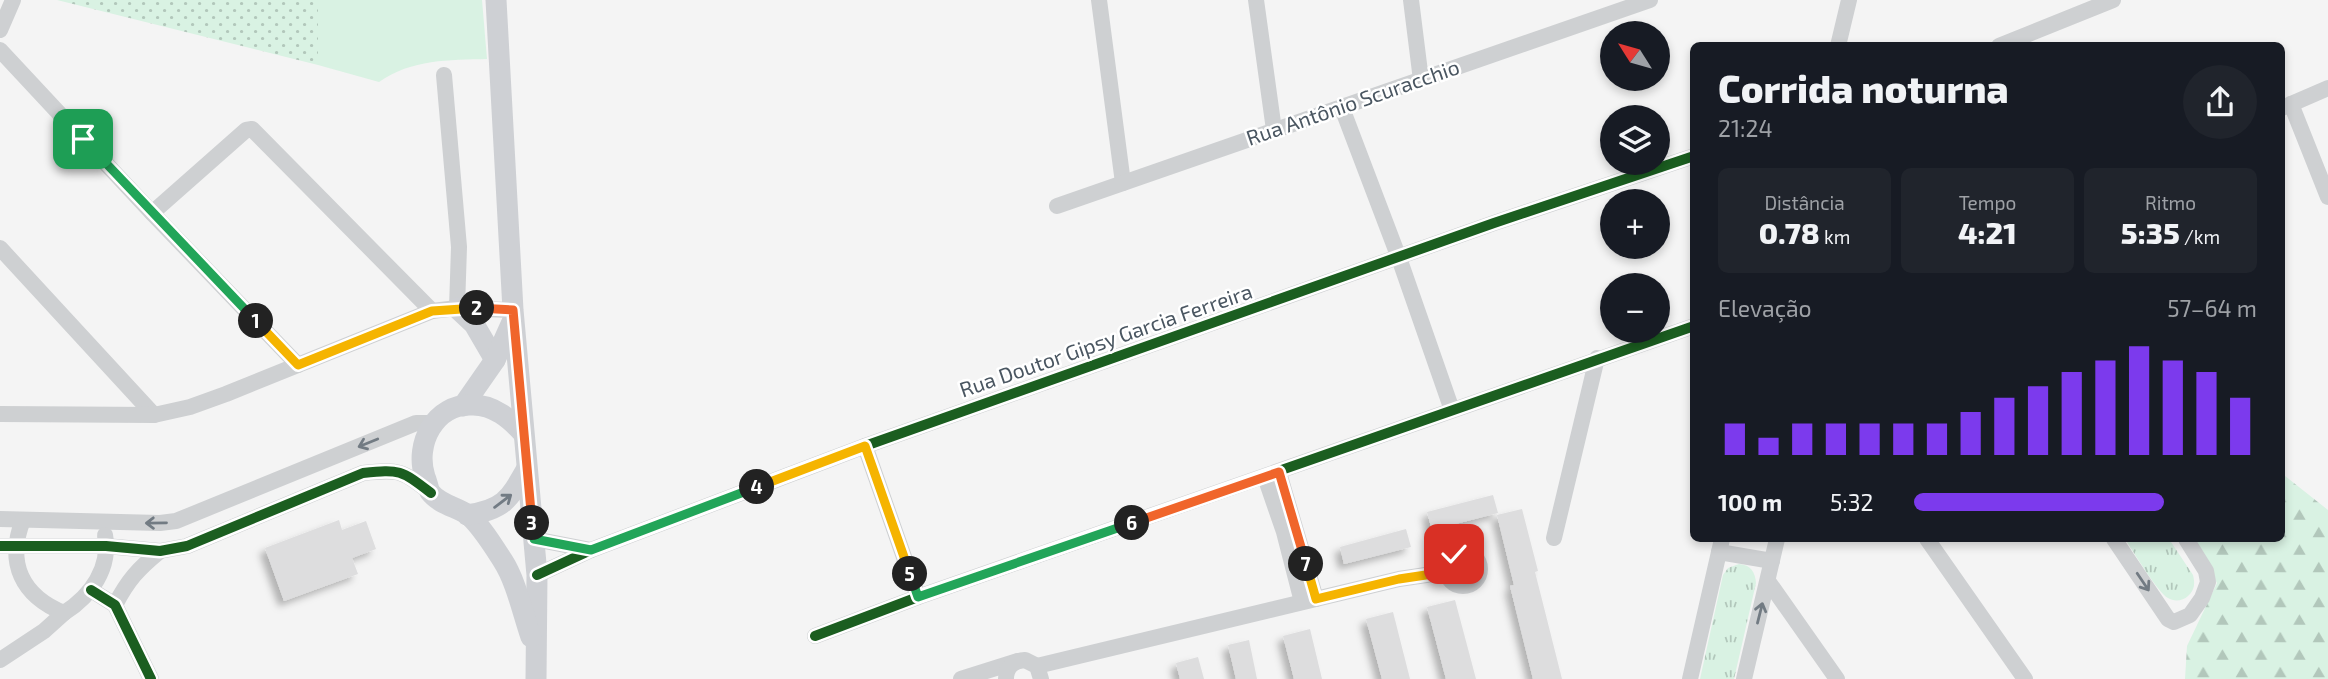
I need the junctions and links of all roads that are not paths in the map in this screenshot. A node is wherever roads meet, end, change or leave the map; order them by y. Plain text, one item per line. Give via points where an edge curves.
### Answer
1 (13, 0) edge
2 (496, 0) edge
3 (1099, 0) edge
4 (1256, 0) edge
5 (1411, 0) edge
6 (1650, 0) edge
7 (1849, 0) edge
8 (2113, 0) edge
9 (0, 30) edge
10 (1839, 42) edge
11 (2008, 42) edge
12 (0, 50) edge
13 (444, 75) dead end
14 (1421, 80) junction
15 (2328, 88) edge
16 (2286, 106) edge
17 (1342, 108) junction
18 (1274, 130) junction
19 (1690, 157) edge
20 (1122, 183) junction
21 (2328, 197) edge
22 (1057, 206) dead end
23 (152, 213) junction
24 (0, 248) edge
25 (1399, 258) junction
26 (457, 308) junction
27 (432, 311) junction
28 (514, 313) junction
29 (1690, 327) edge
30 (1597, 358) junction
31 (495, 360) junction
32 (298, 365) junction
33 (463, 406) junction
34 (1452, 410) junction
35 (0, 414) edge
36 (154, 415) junction
37 (432, 423) junction
38 (523, 433) junction
39 (865, 446) junction
40 (526, 470) junction
41 (1272, 475) junction
42 (431, 493) junction
43 (467, 514) junction
44 (0, 519) edge
45 (23, 520) junction
46 (101, 522) junction
47 (1554, 538) dead end
48 (534, 539) junction
49 (1776, 542) edge
50 (1929, 542) edge
51 (2116, 542) edge
52 (2188, 542) edge
53 (1721, 545) edge
54 (8, 546) edge
55 (106, 546) junction
56 (591, 550) junction
57 (160, 551) junction
58 (1772, 562) junction
59 (505, 565) junction
60 (1446, 572) dead end
61 (537, 575) junction
62 (1769, 581) junction
63 (91, 590) junction
64 (918, 597) junction
65 (1309, 600) junction
66 (115, 606) junction
67 (64, 613) junction
68 (815, 636) dead end
69 (536, 648) junction
70 (0, 660) edge
71 (1018, 660) junction
72 (1039, 672) edge
73 (967, 678) edge
74 (151, 679) edge
75 (536, 679) edge
76 (1006, 679) edge
77 (1690, 679) edge
78 (1744, 679) edge
79 (1837, 679) edge
80 (2025, 679) edge

1 - 9 street
2 - 28 main road
3 - 20 street
4 - 18 street
5 - 14 street
6 - 14 street, Rua Antônio Scuracchio
7 - 10 street
8 - 11 street
12 - 23 street
13 - 26 street via 459,247
14 - 17 street, Rua Antônio Scuracchio
15 - 16 street
16 - 21 street
17 - 18 street, Rua Antônio Scuracchio
17 - 25 street
18 - 20 street, Rua Antônio Scuracchio
19 - 25 street, Rua Doutor Gipsy Garcia Ferreira
20 - 22 street, Rua Antônio Scuracchio
23 - 27 street via 248,129 255,130
23 - 32 street
24 - 36 street
25 - 34 street
25 - 39 street, Rua Doutor Gipsy Garcia Ferreira
26 - 27 street
26 - 28 street
26 - 31 main road via 474,324
27 - 32 street
28 - 31 main road
28 - 38 main road
29 - 30 street
30 - 34 street
30 - 47 street
31 - 33 main road
32 - 36 street via 190,407
33 - 37 main road
33 - 38 main road via 491,409
34 - 41 street
35 - 36 street
37 - 42 main road via 423,449 423,469
37 -> 46 street via 416,423 176,522
38 - 40 main road
39 - 56 street, Rua Doutor Gipsy Garcia Ferreira
39 - 64 street
43 -> 40 main road via 487,512 510,498
40 - 48 main road
41 - 64 street
41 - 65 street via 1284,532
42 - 43 main road
42 - 57 street via 392,470 363,473 187,546
43 - 59 main road
44 - 45 street
45 - 46 street
45 - 54 street
46 - 55 street
48 - 56 street
48 - 61 main road
49 - 58 street
50 - 80 street
51 -> 52 street via 2174,622 2190,615 2208,582
53 - 58 street
53 - 77 street
54 - 55 street
54 - 67 street via 26,585 42,602
55 - 57 street
55 - 63 street via 102,569
56 - 61 street, Rua Doutor Gipsy Garcia Ferreira
57 - 66 street via 132,575
58 - 62 street
59 - 61 main road
59 - 69 main road
60 - 65 street
61 - 69 main road
78 -> 62 street
62 - 79 street
63 - 66 street
63 - 67 street
64 - 68 street
65 - 72 street
66 - 74 street
67 - 70 street
69 - 75 main road
71 - 72 street
71 - 73 street
71 - 76 street

